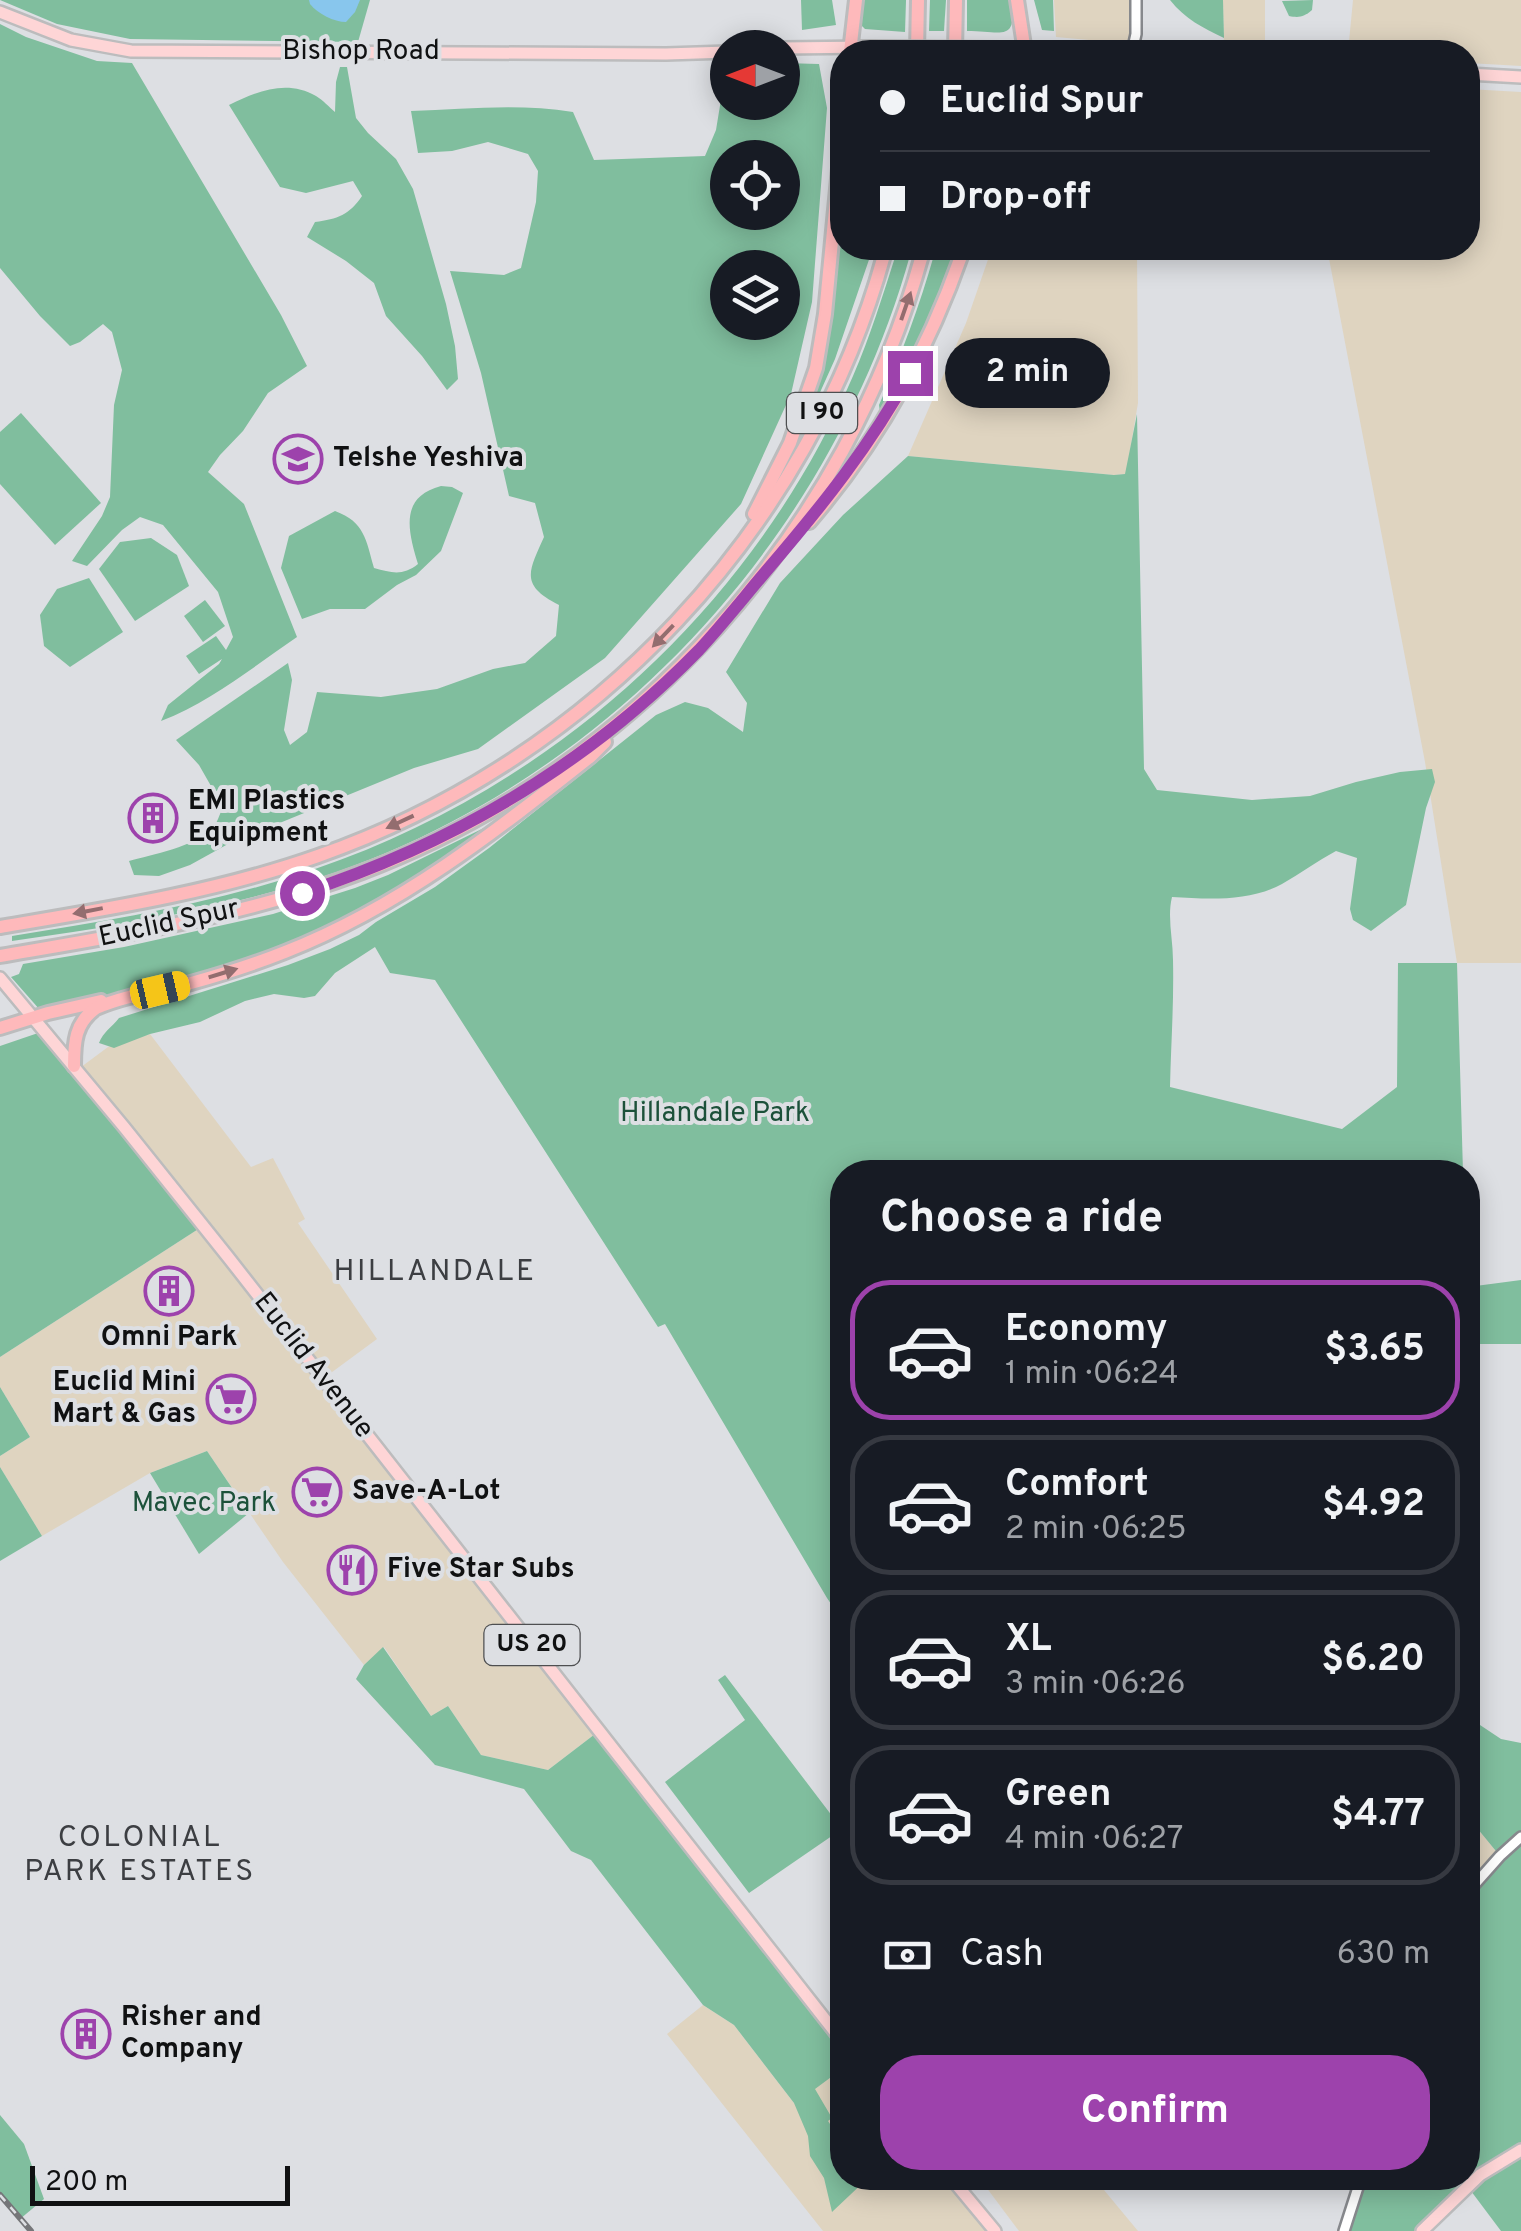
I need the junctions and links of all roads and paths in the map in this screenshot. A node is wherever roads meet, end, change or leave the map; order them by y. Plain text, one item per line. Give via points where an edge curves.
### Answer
1 (856, 0) edge
2 (918, 0) edge
3 (956, 0) edge
4 (1017, 0) edge
5 (1136, 0) edge
6 (0, 12) edge
7 (851, 40) edge
8 (917, 40) edge
9 (955, 40) edge
10 (1023, 40) edge
11 (1135, 40) edge
12 (800, 49) edge
13 (830, 49) edge
14 (710, 52) edge
15 (1480, 75) edge
16 (1521, 77) edge
17 (830, 258) edge
18 (882, 260) edge
19 (920, 260) edge
20 (959, 260) edge
21 (728, 563) junction
22 (762, 576) junction
23 (630, 714) junction
24 (2, 927) edge
25 (0, 956) edge
26 (0, 978) edge
27 (128, 997) junction
28 (32, 1018) junction
29 (0, 1028) edge
30 (74, 1066) junction
31 (1521, 1836) edge
32 (1480, 1878) edge
33 (830, 2026) edge
34 (1521, 2150) edge
35 (1480, 2175) edge
36 (962, 2190) edge
37 (1357, 2190) edge
38 (1464, 2190) edge
39 (994, 2231) edge
40 (1344, 2231) edge
41 (1422, 2231) edge

1 - 7 highway
2 - 8 highway
3 - 9 highway
4 - 10 highway
5 - 11 street
6 - 14 main road, Bishop Road via 71,40 131,50
12 - 13 main road
15 - 16 main road
17 - 21 highway via 813,380 784,458
18 - 21 highway, Euclid Spur / I 90 via 828,402
22 -> 19 highway, Euclid Spur / I 90 via 862,416
20 - 22 highway via 894,402 824,504
21 -> 24 highway, Euclid Spur / I 90 via 666,634 596,698 519,756 436,805 272,870
22 - 23 highway, Euclid Spur / I 90
23 - 25 highway, Euclid Spur / I 90 via 504,803 362,872 241,910
27 -> 23 highway via 268,959 393,900 580,766
26 - 28 main road, Euclid Avenue / US 20
27 - 28 highway
27 - 30 highway via 84,1018
28 - 29 highway
28 - 30 main road, Euclid Avenue / US 20
30 - 33 main road, Euclid Avenue / US 20
31 - 32 street
34 - 35 main road
36 - 39 main road
37 - 40 street
38 - 41 main road

